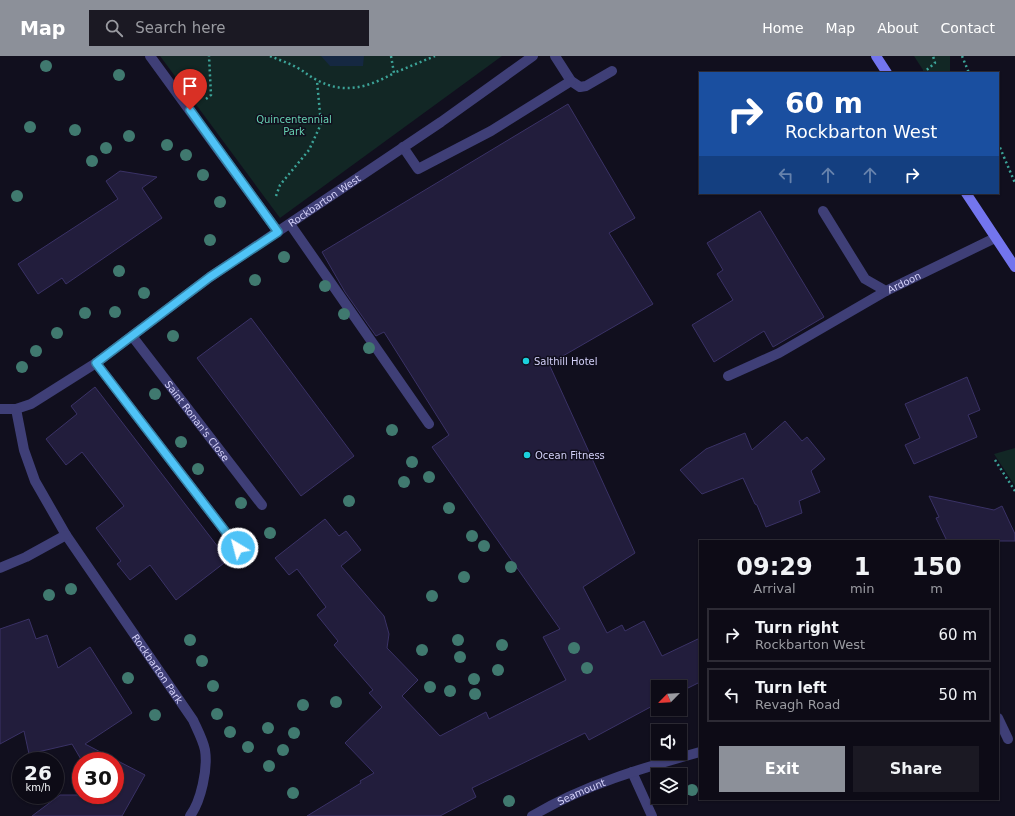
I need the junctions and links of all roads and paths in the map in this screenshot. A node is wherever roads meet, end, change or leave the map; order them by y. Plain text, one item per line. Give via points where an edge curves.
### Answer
1 (150, 56) edge
2 (209, 56) edge
3 (270, 56) edge
4 (391, 56) edge
5 (435, 56) edge
6 (534, 56) edge
7 (555, 56) edge
8 (876, 56) edge
9 (933, 56) edge
10 (962, 56) edge
11 (612, 71) dead end
12 (886, 72) edge
13 (924, 72) edge
14 (969, 72) edge
15 (394, 73) junction
16 (571, 80) junction
17 (317, 81) junction
18 (190, 110) junction
19 (999, 145) edge
20 (403, 147) junction
21 (1015, 183) edge
22 (967, 194) edge
23 (823, 211) dead end
24 (267, 218) junction
25 (290, 224) junction
26 (278, 232) junction
27 (995, 238) junction
28 (1015, 267) edge
29 (886, 291) junction
30 (132, 336) junction
31 (96, 363) junction
32 (728, 376) dead end
33 (0, 408) edge
34 (16, 409) junction
35 (430, 424) dead end
36 (995, 460) dead end
37 (1015, 491) edge
38 (262, 505) dead end
39 (66, 535) junction
40 (238, 548) dead end
41 (0, 568) edge
42 (999, 720) edge
43 (1008, 739) dead end
44 (699, 752) edge
45 (632, 772) junction
46 (190, 816) edge
47 (532, 816) edge
48 (652, 816) edge

1 - 18 street
2 - 18 path via 211,94
3 - 17 path via 298,68
4 - 15 path
5 - 15 path
6 - 20 street, Rockbarton West
7 - 16 street
8 - 12 main road
9 - 13 path via 936,62
10 - 14 path
11 - 16 street via 586,86 580,87
15 - 17 path via 371,85 356,88
16 - 20 street via 491,131 418,169
17 - 24 path via 321,124 309,150 280,185
18 - 24 street
19 - 21 path
20 - 25 street, Rockbarton West
22 - 27 main road
23 - 29 street, Ardoon via 864,280
24 - 26 street
25 - 26 street, Rockbarton West
25 - 35 street
26 - 30 street, Rockbarton West via 210,277
27 - 28 main road
27 - 29 street, Ardoon
29 - 32 street via 779,353
30 - 31 street, Rockbarton West
30 - 38 street, Saint Ronan's Close
31 - 34 street, Rockbarton West via 32,404
31 - 40 street
33 - 34 street
34 - 39 street, Rockbarton Park via 24,450 35,481
36 - 37 path
39 - 41 street
39 - 46 street, Rockbarton Park via 193,720 204,750 204,771 198,798
42 - 43 street
44 - 45 street, Seamount
45 - 47 street, Seamount via 587,788
45 - 48 street

